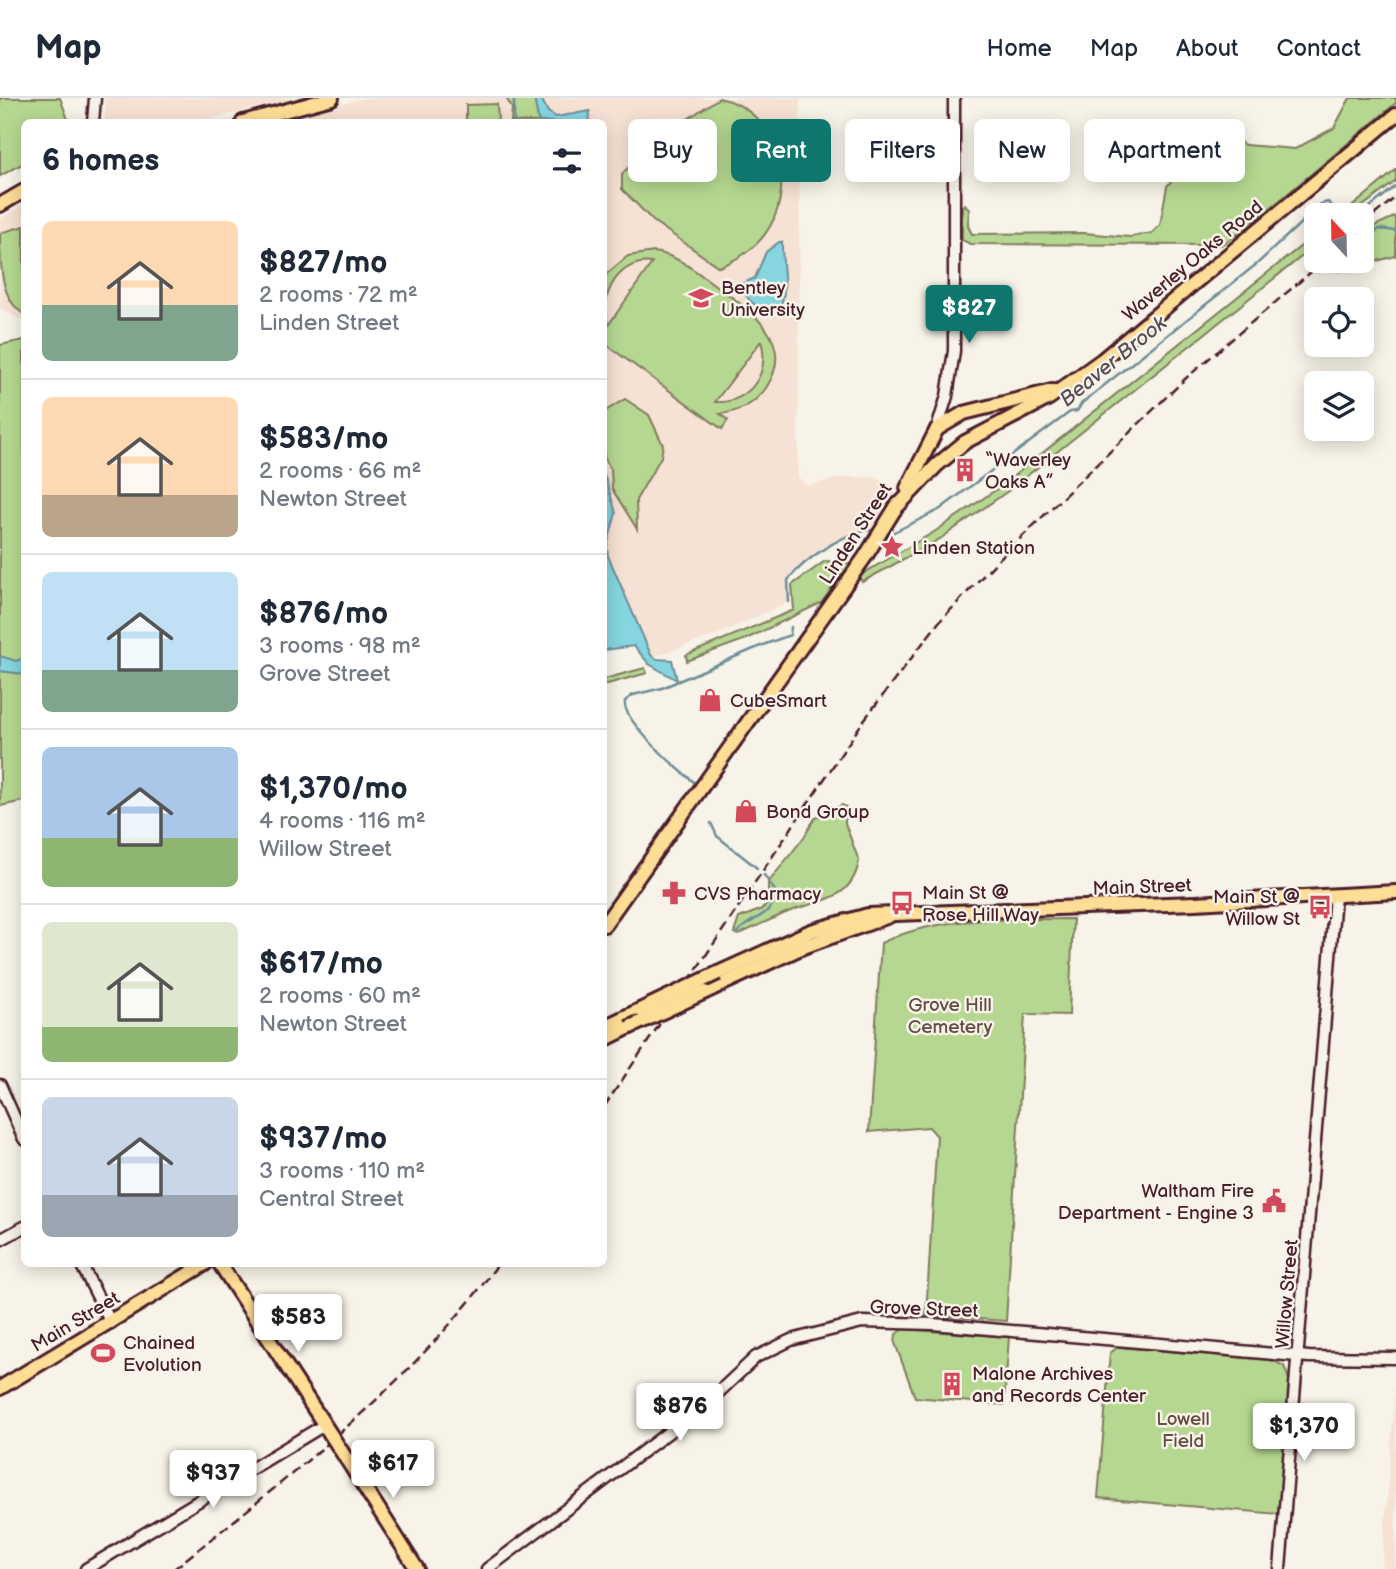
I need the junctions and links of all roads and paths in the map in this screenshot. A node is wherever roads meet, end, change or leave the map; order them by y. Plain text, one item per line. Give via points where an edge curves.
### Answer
1 (95, 98) edge
2 (332, 98) edge
3 (954, 98) edge
4 (1396, 115) edge
5 (93, 119) edge
6 (254, 119) edge
7 (21, 193) edge
8 (0, 205) edge
9 (1076, 379) junction
10 (947, 396) junction
11 (968, 412) junction
12 (937, 429) junction
13 (965, 442) junction
14 (895, 509) junction
15 (1396, 892) edge
16 (1335, 896) junction
17 (890, 915) junction
18 (607, 921) edge
19 (607, 1026) edge
20 (607, 1038) edge
21 (0, 1085) edge
22 (21, 1132) edge
23 (21, 1229) edge
24 (0, 1240) edge
25 (83, 1267) edge
26 (200, 1267) edge
27 (222, 1267) edge
28 (111, 1323) junction
29 (1298, 1356) junction
30 (1396, 1358) edge
31 (0, 1388) edge
32 (327, 1430) junction
33 (86, 1569) edge
34 (417, 1569) edge
35 (487, 1569) edge
36 (1280, 1569) edge

1 - 5 street
2 - 6 main road
3 - 10 street, Linden Street via 954,351
4 - 9 main road, Waverley Oaks Road
7 - 8 main road
9 - 11 main road, Waverley Oaks Road via 1033,397
9 - 13 main road, Waverley Oaks Road
10 - 11 street via 956,409
10 - 12 street, Linden Street
11 - 12 main road, Waverley Oaks Road
12 - 13 main road via 948,443
12 - 14 main road, Linden Street
13 - 14 main road, Waverley Oaks Road
14 - 18 main road, Linden Street
15 - 16 main road, Main Street
16 - 17 main road, Main Street
16 - 29 street, Willow Street
17 - 19 main road, Main Street, bridge via 868,915 826,926
17 - 20 main road, Main Street, bridge via 803,947
21 - 22 street
23 - 24 street
25 - 28 street
26 - 28 main road, Main Street
27 - 32 main road
28 - 31 main road, Main Street
29 - 30 street, Grove Street
29 - 35 street, Grove Street via 877,1321 796,1339 756,1357 706,1404
29 - 36 street, Willow Street
32 - 33 street
32 - 34 main road, bridge

